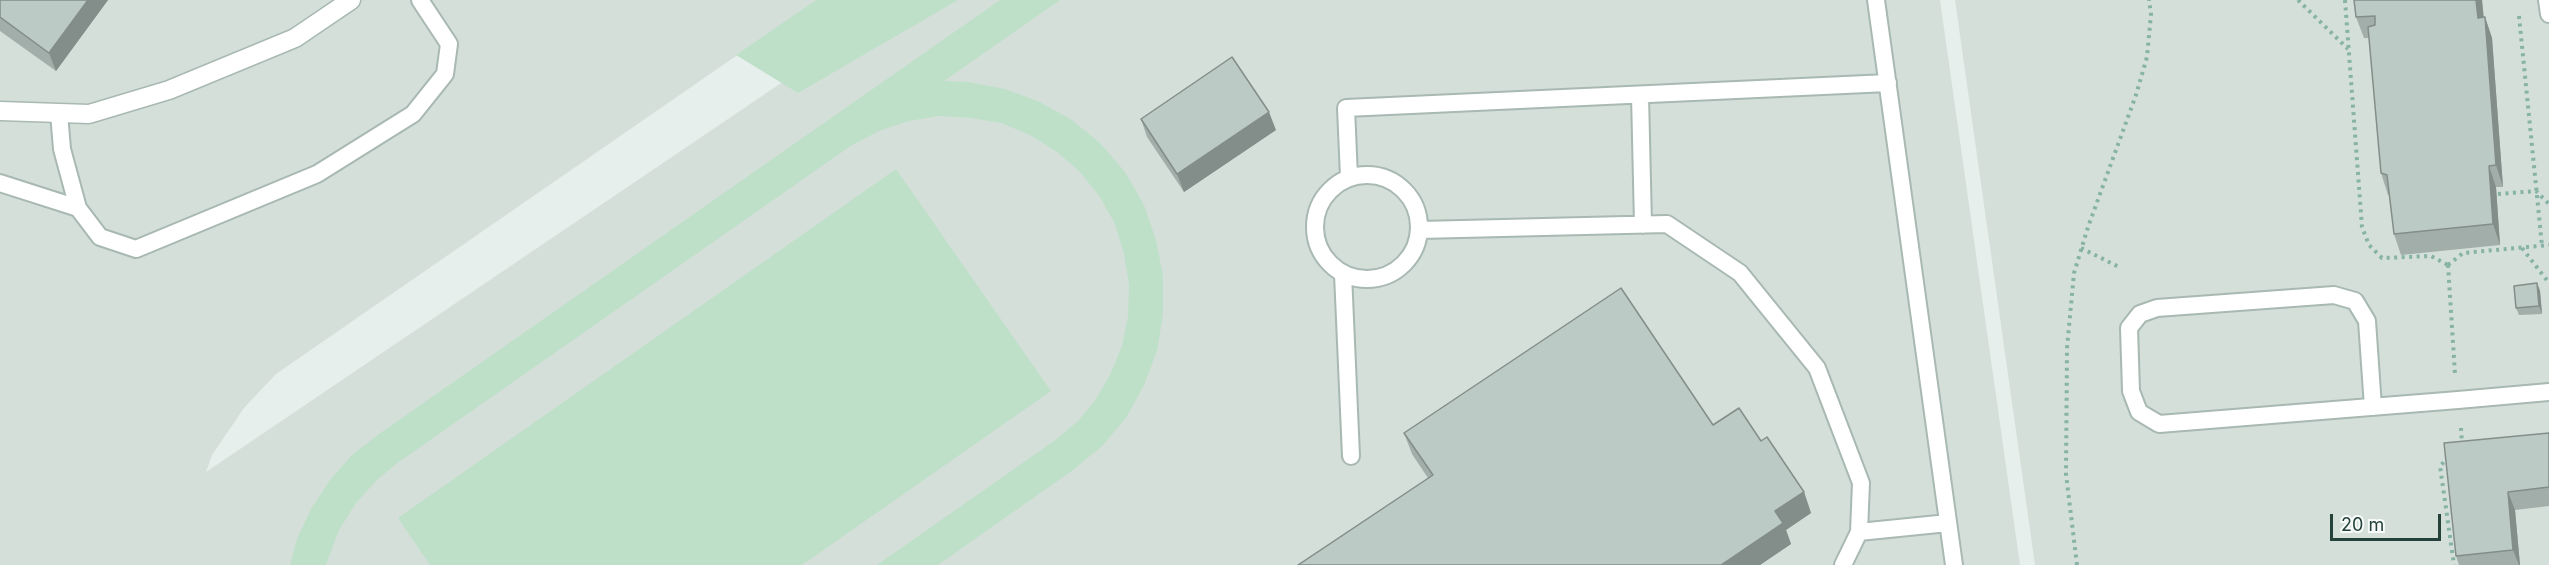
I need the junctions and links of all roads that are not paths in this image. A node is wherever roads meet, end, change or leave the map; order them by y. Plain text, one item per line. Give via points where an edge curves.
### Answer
1 (351, 0) edge
2 (420, 0) edge
3 (1876, 0) edge
4 (2547, 0) edge
5 (2549, 14) edge
6 (1888, 83) junction
7 (1641, 94) junction
8 (0, 111) edge
9 (58, 113) junction
10 (1349, 177) junction
11 (0, 183) edge
12 (78, 208) junction
13 (1643, 225) junction
14 (1420, 230) junction
15 (1343, 274) junction
16 (2549, 392) edge
17 (2373, 407) junction
18 (1351, 456) dead end
19 (1948, 523) junction
20 (1859, 532) junction
21 (1843, 565) edge
22 (1954, 565) edge

1 - 9 street via 296,38 169,90 89,114
2 - 12 lane via 449,44 445,74 413,114 316,174 136,249 100,237
3 - 6 lane
4 - 5 lane
6 - 7 lane
6 - 19 lane
7 - 10 lane via 1346,108
7 - 13 lane
8 - 9 street
9 - 12 lane via 62,149
10 - 14 lane via 1366,174 1399,185 1411,197
10 - 15 lane via 1334,186 1316,215 1315,233 1320,249
11 - 12 lane
13 - 14 lane
13 - 20 lane via 1667,224 1740,273 1817,368 1861,483
14 - 15 lane via 1407,262 1393,273 1377,279
15 - 18 lane
16 - 17 lane
17 - 17 lane via 2159,424 2139,412 2131,391 2129,328 2140,314 2157,308 2334,295 2355,301 2367,321
19 - 20 lane
19 - 22 lane
20 - 21 lane

